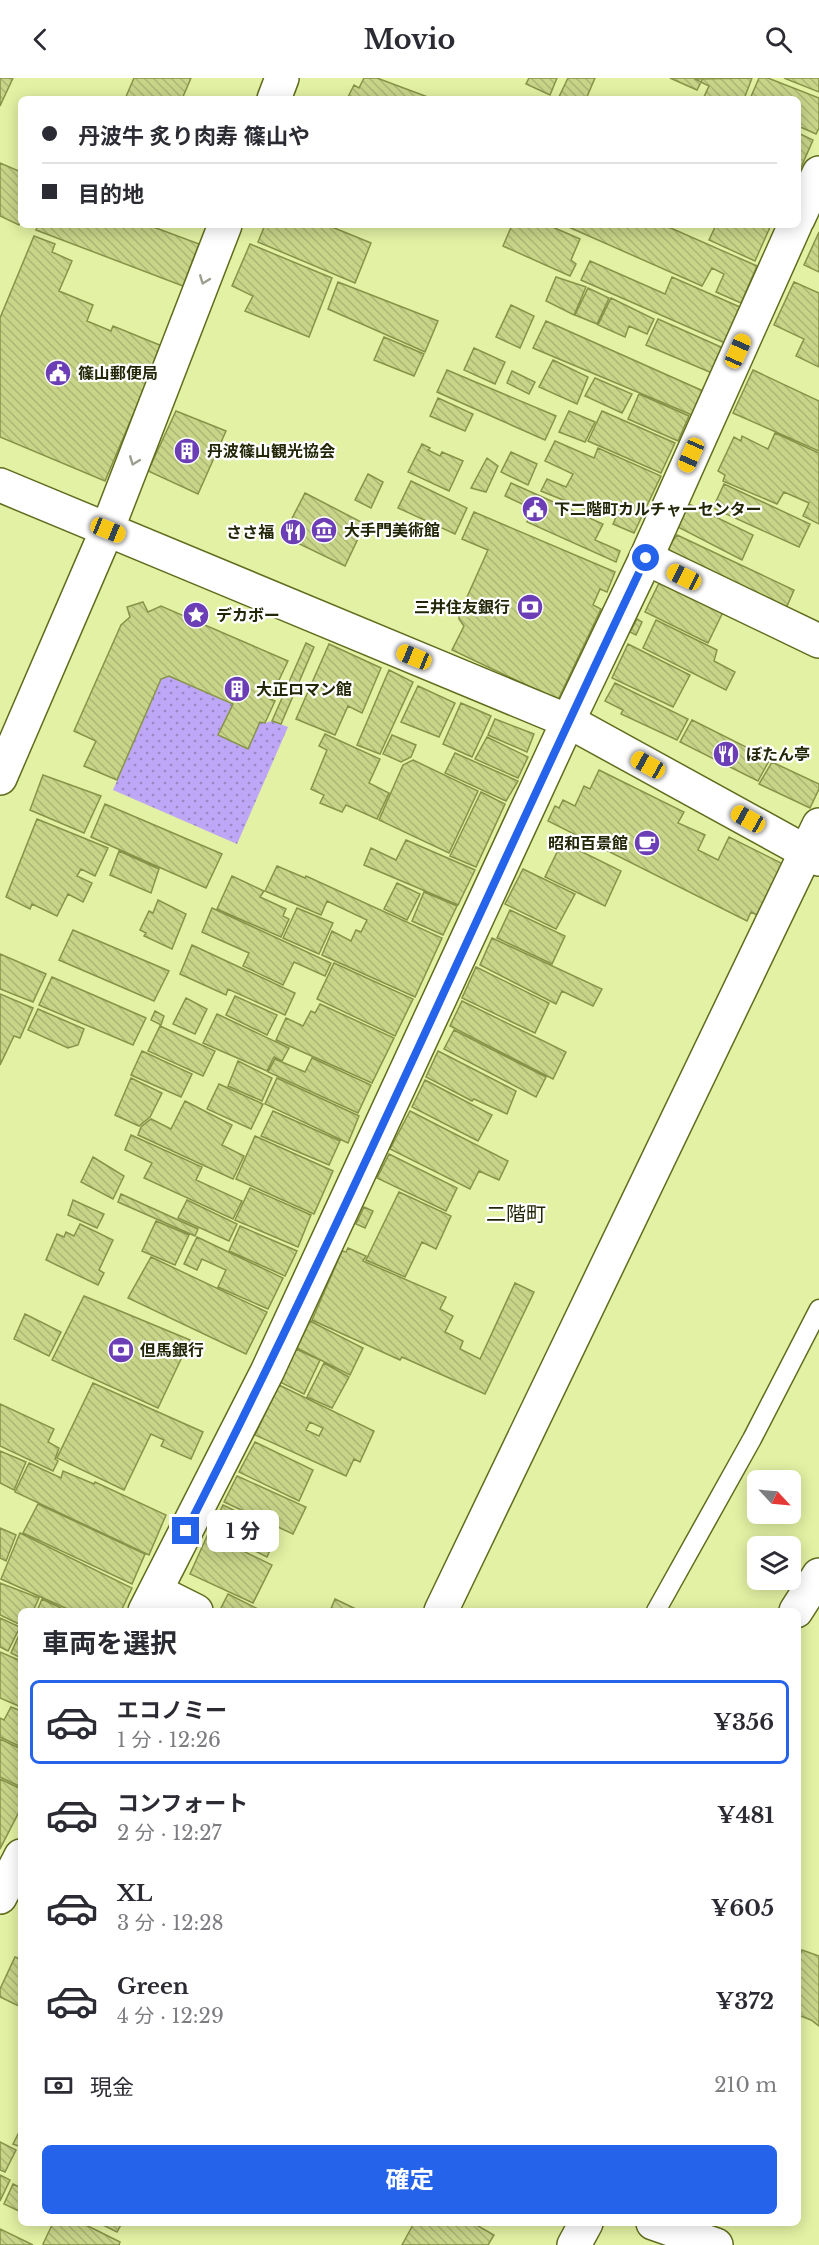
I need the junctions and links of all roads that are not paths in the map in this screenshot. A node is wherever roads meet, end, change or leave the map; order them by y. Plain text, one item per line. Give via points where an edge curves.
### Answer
1 (282, 78) edge
2 (275, 96) edge
3 (819, 173) edge
4 (801, 212) edge
5 (224, 228) edge
6 (794, 228) edge
7 (0, 485) edge
8 (108, 530) junction
9 (646, 558) junction
10 (819, 641) edge
11 (568, 721) junction
12 (0, 778) edge
13 (815, 845) edge
14 (819, 1309) edge
15 (819, 1575) edge
16 (151, 1601) edge
17 (182, 1608) edge
18 (442, 1608) edge
19 (658, 1608) edge
20 (798, 1608) edge
21 (18, 1863) edge
22 (6, 1892) edge
23 (584, 2226) edge
24 (662, 2226) edge
25 (574, 2245) edge
26 (716, 2245) edge

1 - 2 street
3 - 4 street
5 -> 8 street
6 - 9 street
7 - 8 street
8 - 11 street
8 - 12 street
9 - 10 street
9 - 11 street
11 - 13 street
11 - 16 street via 267,1372
13 - 18 street
14 - 19 lane
15 - 20 street
16 - 17 street
21 - 22 street
23 - 25 street
24 - 26 street

